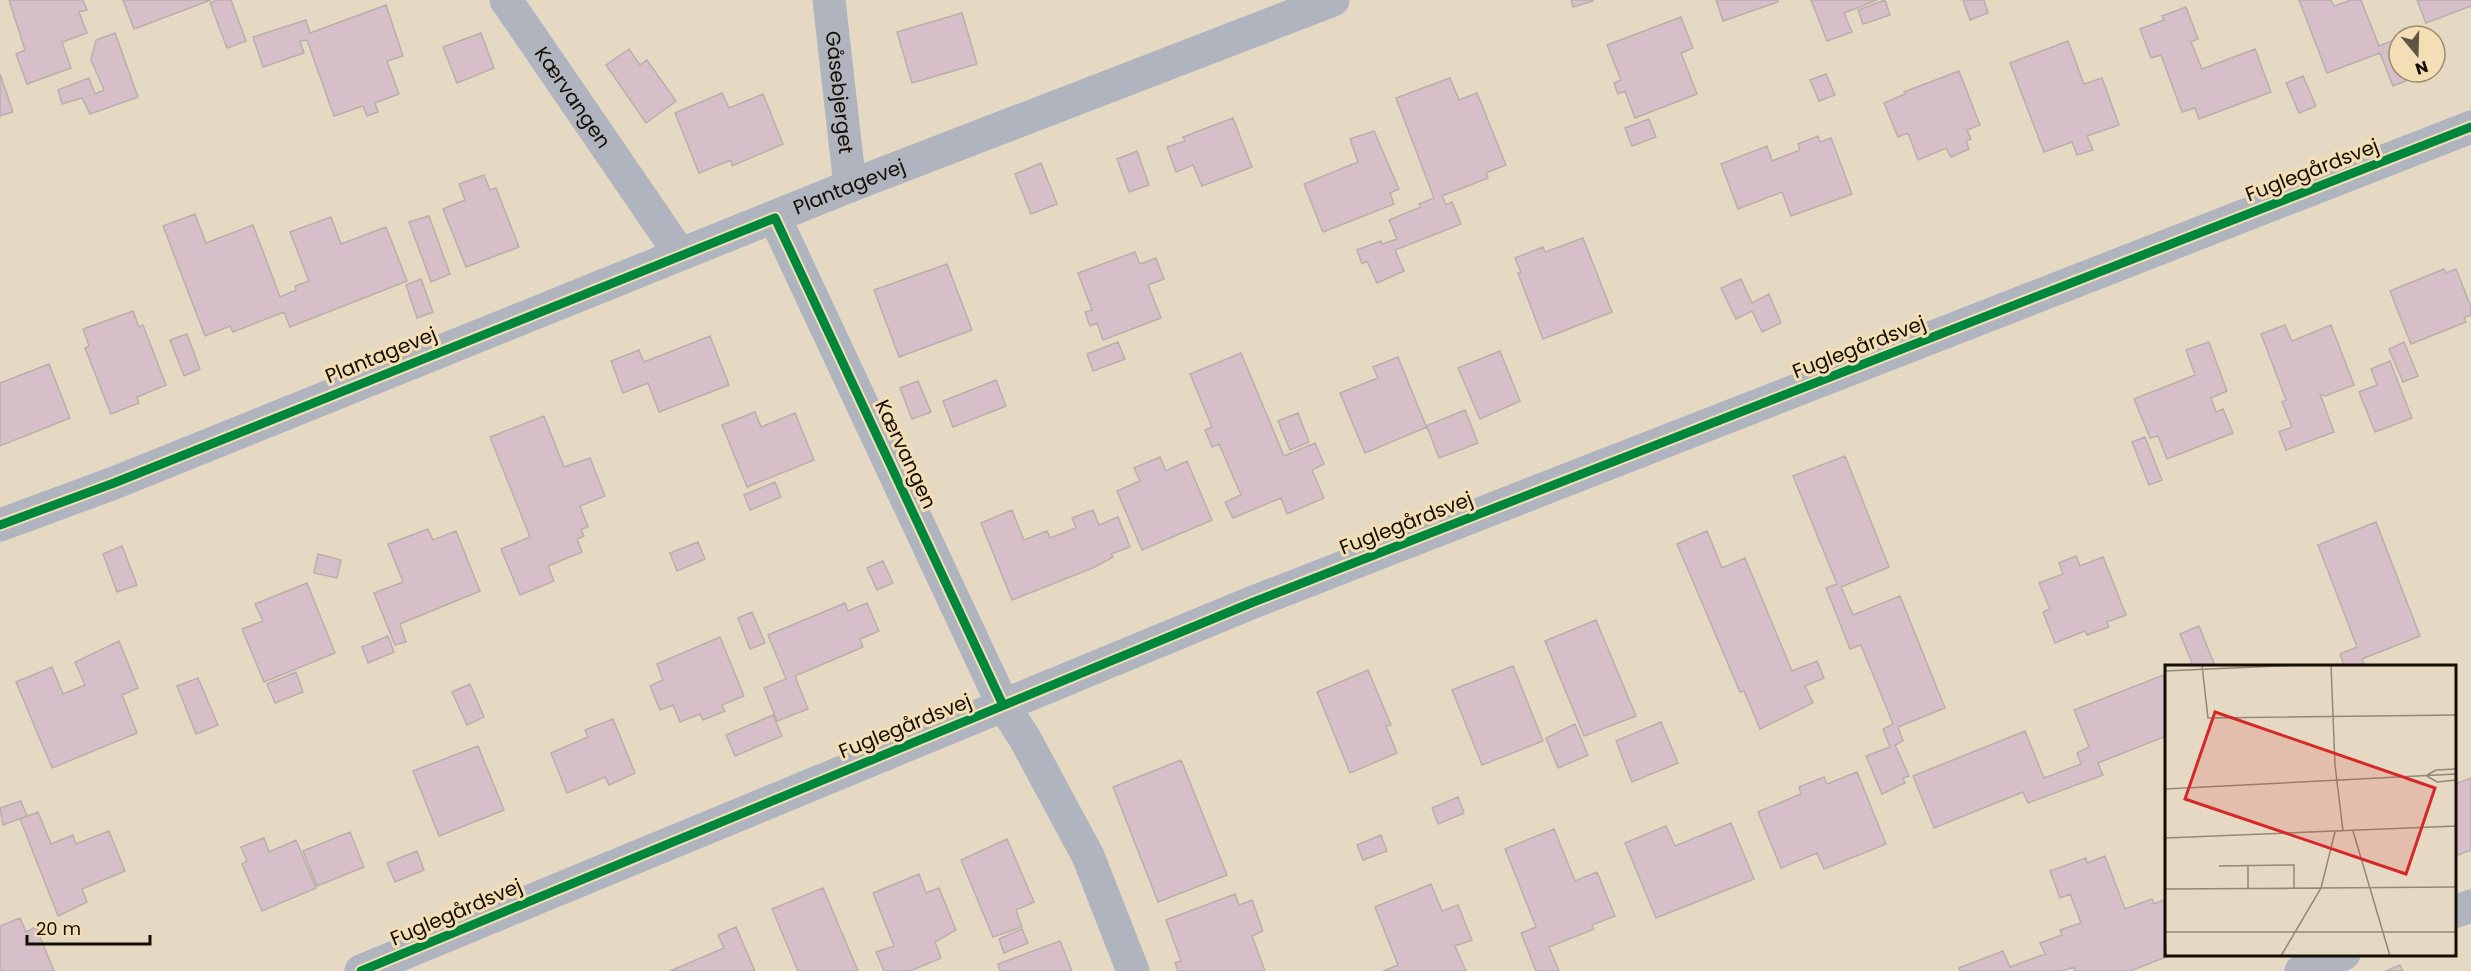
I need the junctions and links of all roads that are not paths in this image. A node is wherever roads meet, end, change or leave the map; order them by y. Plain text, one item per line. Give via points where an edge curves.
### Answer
1 (506, 0) edge
2 (829, 0) edge
3 (1333, 0) edge
4 (2471, 127) edge
5 (850, 186) junction
6 (775, 218) junction
7 (680, 254) junction
8 (0, 525) edge
9 (1004, 705) junction
10 (2471, 906) edge
11 (2456, 911) edge
12 (2339, 956) edge
13 (361, 971) edge
14 (1133, 971) edge
15 (2301, 971) edge

1 - 7 street, Kærvangen
2 - 5 street, Gåsebjerget
3 - 5 street, Plantagevej
4 - 9 street, Fuglegårdsvej via 1284,590
5 - 6 street, Plantagevej
6 - 7 street, Plantagevej
6 - 9 street, Kærvangen
7 - 8 street, Plantagevej via 114,483
9 - 13 street, Fuglegårdsvej
9 - 14 street, Kærvangen via 1088,856
10 - 11 street
12 - 15 street

